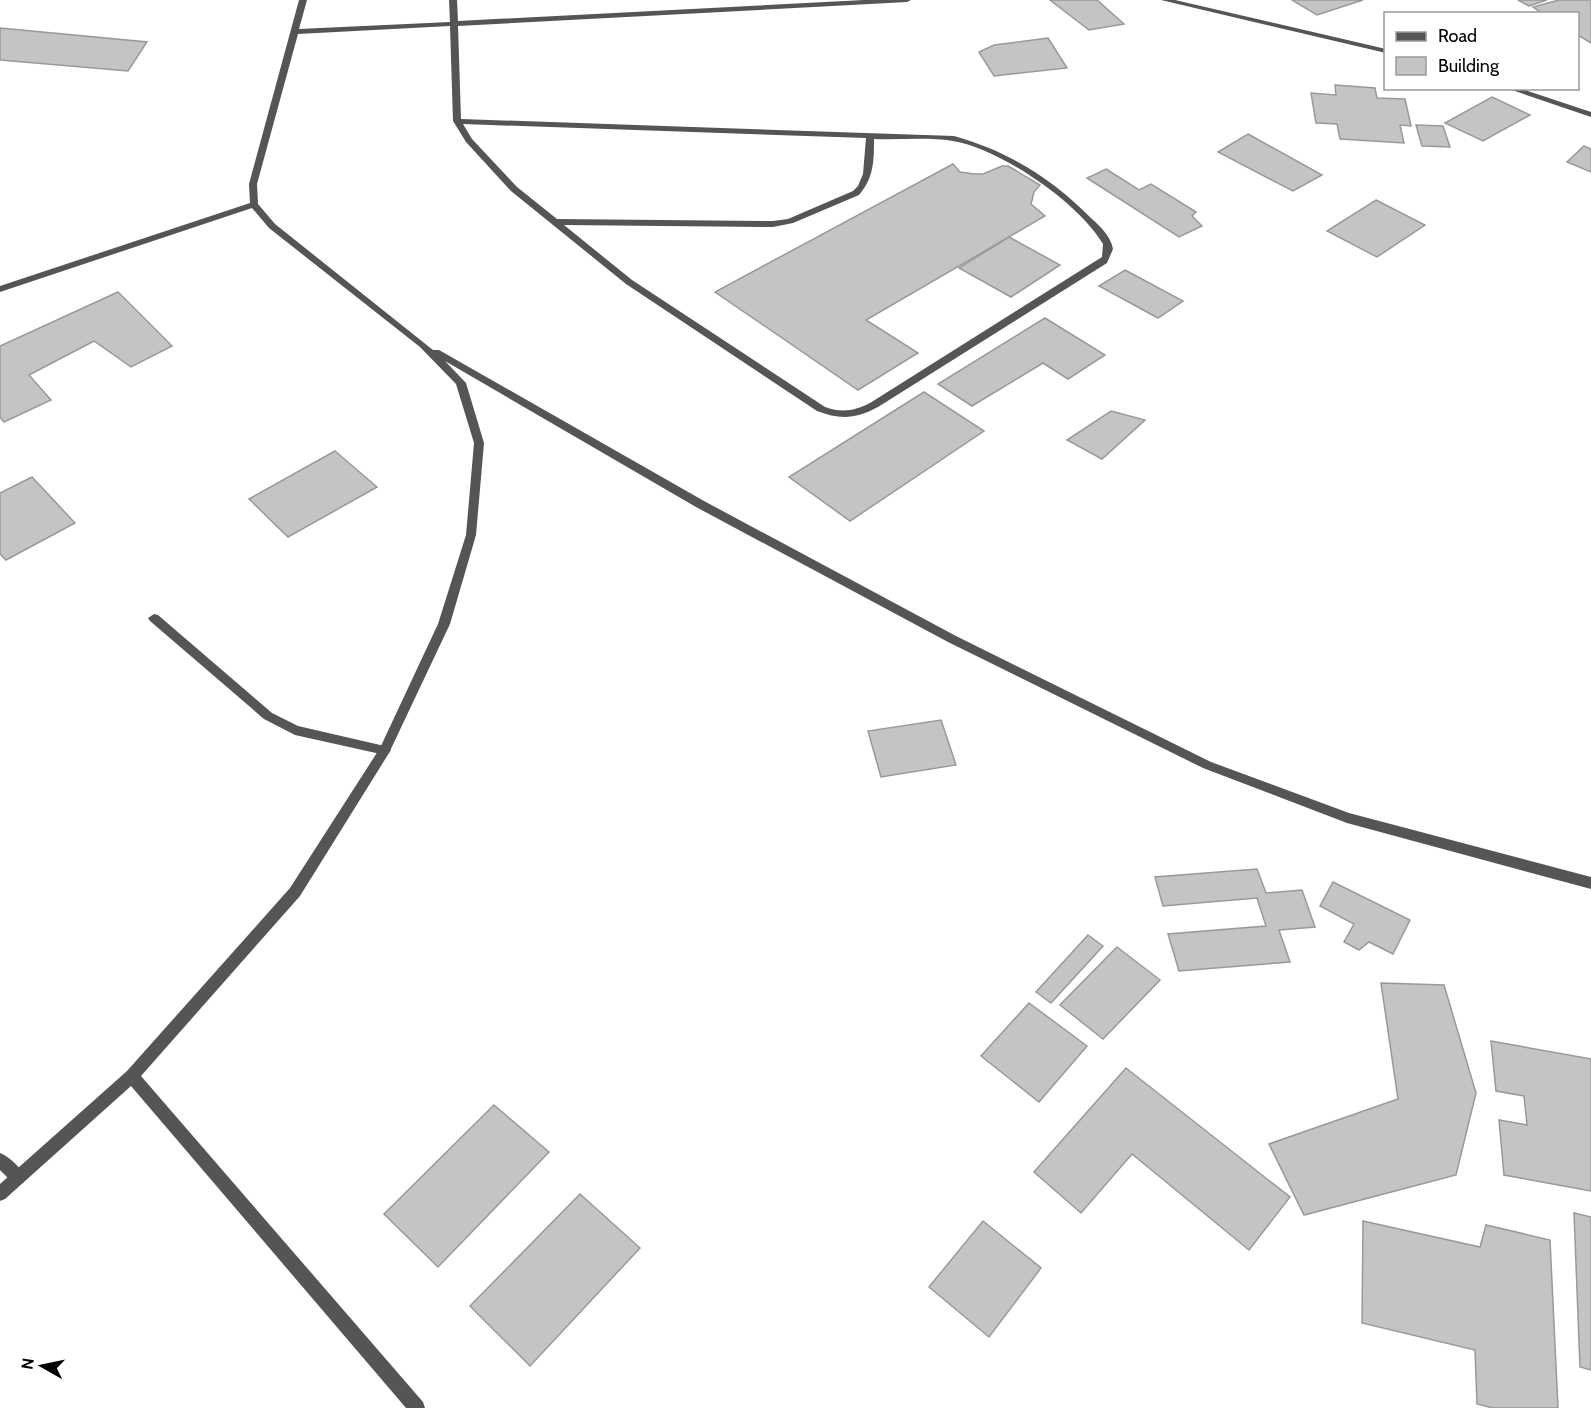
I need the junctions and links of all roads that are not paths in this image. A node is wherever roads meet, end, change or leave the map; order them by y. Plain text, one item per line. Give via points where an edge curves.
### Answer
1 (303, 0) edge
2 (453, 0) edge
3 (907, 0) edge
4 (1165, 0) edge
5 (456, 25) junction
6 (293, 32) junction
7 (1384, 51) edge
8 (1516, 90) edge
9 (1591, 115) edge
10 (457, 121) junction
11 (870, 135) junction
12 (254, 204) junction
13 (555, 222) junction
14 (0, 289) edge
15 (423, 345) junction
16 (154, 618) dead end
17 (385, 750) junction
18 (1591, 883) edge
19 (132, 1076) junction
20 (0, 1160) edge
21 (18, 1178) junction
22 (0, 1194) edge
23 (417, 1408) edge

1 - 6 street
2 - 5 street
3 - 5 street
4 - 7 street
5 - 6 street
5 - 10 street
6 - 12 street via 253,184
8 - 9 street
10 - 11 street
10 - 13 street via 469,141 513,189
11 - 13 street via 868,178 863,187 790,221
11 - 13 street via 954,138 1021,167 1100,230 1109,253 1104,261 874,405 855,415 837,415 821,409 629,282
12 - 14 street
12 - 15 street via 272,226
15 - 17 street via 460,383 478,443 471,535 444,624
15 - 18 street via 700,504 952,639 1207,765 1347,818
16 - 17 street via 268,716 295,730
17 - 19 street via 295,892
19 - 21 street
19 - 23 street
20 - 21 street
21 - 22 street

